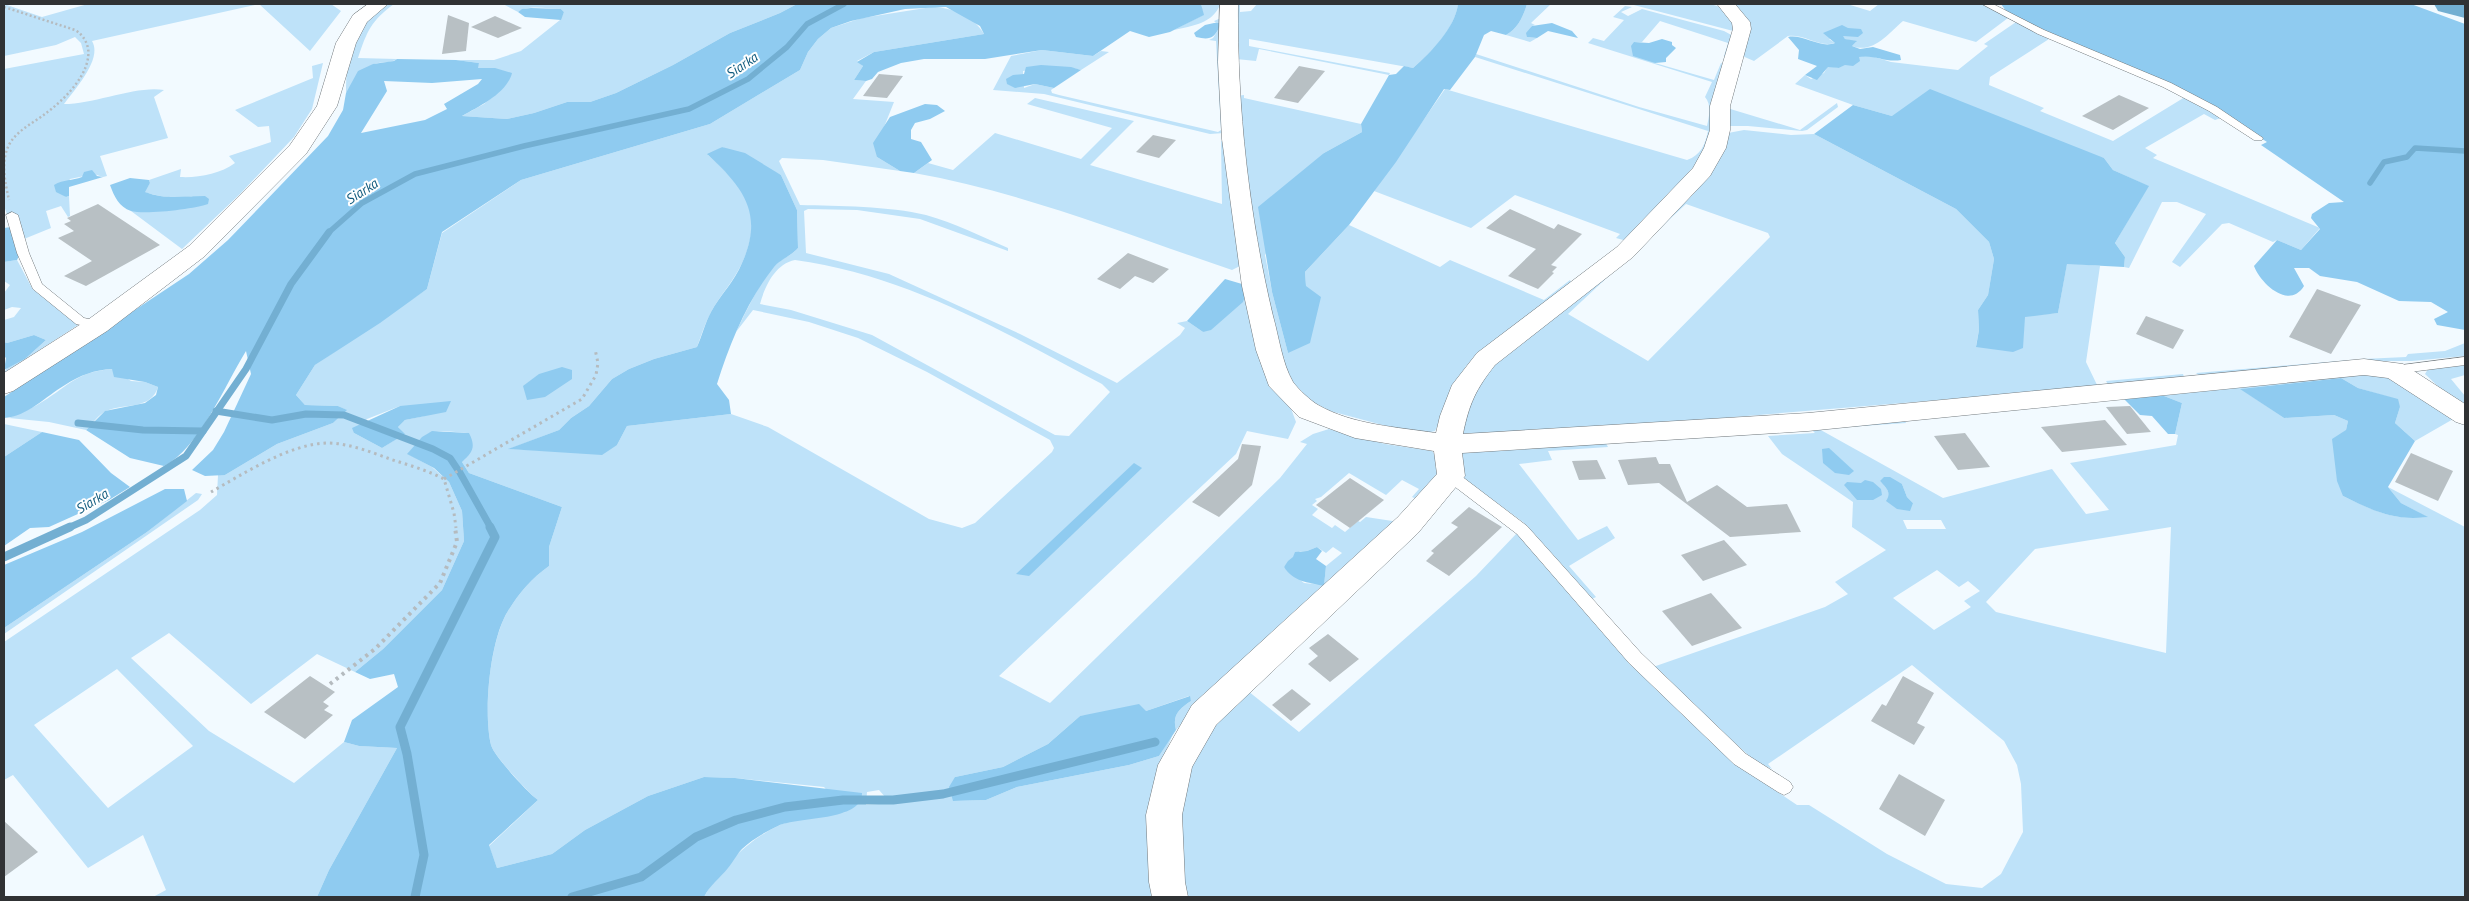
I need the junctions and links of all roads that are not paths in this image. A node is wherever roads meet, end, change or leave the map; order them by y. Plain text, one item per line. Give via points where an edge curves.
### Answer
1 (379, 4) edge
2 (1229, 4) edge
3 (1726, 4) edge
4 (1987, 4) edge
5 (2258, 138) dead end
6 (12, 216) road end
7 (98, 325) junction
8 (2465, 361) edge
9 (2394, 370) junction
10 (4, 385) edge
11 (2465, 416) edge
12 (1447, 444) junction
13 (1450, 476) junction
14 (1784, 787) dead end
15 (1170, 897) edge

1 - 7 street via 360,19 346,43 327,106 298,149 197,251
2 - 12 street via 1228,62 1233,139 1253,281 1269,350 1282,386 1308,411 1355,429
3 - 12 street via 1741,22 1742,29 1720,106 1720,130 1715,148 1702,171 1625,252 1486,359 1465,385
4 - 5 lane via 2041,32 2167,85
6 - 7 lane via 37,286 80,321
7 - 10 street
8 - 9 lane
9 - 11 street
9 - 12 street via 2364,367 1808,422
12 - 13 street
13 - 14 lane via 1522,530 1635,658 1740,759
13 - 15 street via 1408,525 1204,715 1175,764 1164,815

